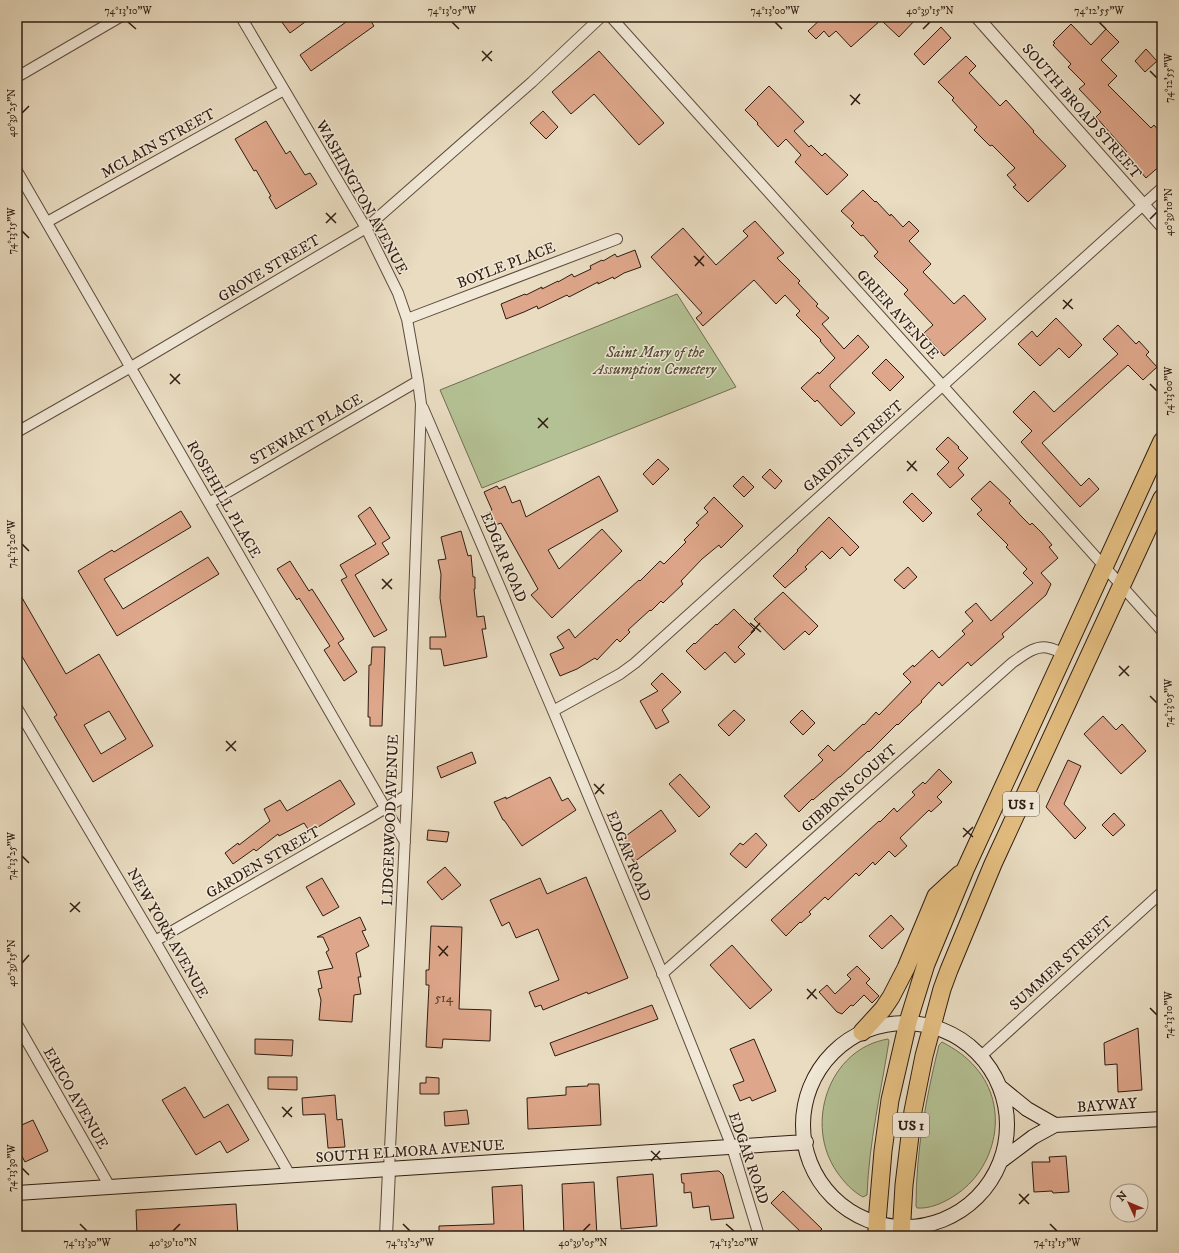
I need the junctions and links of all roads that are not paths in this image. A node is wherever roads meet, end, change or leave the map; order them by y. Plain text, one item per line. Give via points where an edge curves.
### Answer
1 (120, 17) edge
2 (242, 17) edge
3 (601, 17) edge
4 (611, 17) edge
5 (977, 17) edge
6 (17, 77) edge
7 (284, 90) junction
8 (17, 171) edge
9 (1162, 188) edge
10 (1143, 205) junction
11 (47, 222) junction
12 (1162, 226) edge
13 (366, 228) junction
14 (617, 239) dead end
15 (407, 320) junction
16 (131, 367) junction
17 (418, 380) junction
18 (942, 385) junction
19 (421, 404) junction
20 (17, 432) edge
21 (1162, 441) edge
22 (1162, 498) edge
23 (209, 503) junction
24 (1104, 567) junction
25 (1122, 586) junction
26 (1162, 632) edge
27 (1064, 653) junction
28 (17, 708) edge
29 (553, 711) junction
30 (407, 795) junction
31 (386, 808) junction
32 (405, 842) junction
33 (964, 870) junction
34 (1162, 892) edge
35 (155, 941) junction
36 (662, 974) junction
37 (908, 1022) junction
38 (17, 1024) edge
39 (932, 1026) junction
40 (862, 1032) junction
41 (980, 1057) junction
42 (999, 1086) junction
43 (1162, 1119) edge
44 (1055, 1125) junction
45 (806, 1142) junction
46 (732, 1147) junction
47 (1002, 1161) junction
48 (389, 1170) junction
49 (290, 1175) junction
50 (110, 1187) junction
51 (17, 1194) edge
52 (877, 1229) edge
53 (901, 1231) edge
54 (386, 1236) edge
55 (759, 1236) edge

1 - 6 street
2 - 7 street, WASHINGTON AVENUE
3 - 13 street, GROVE STREET via 532,82
4 - 18 street, GRIER AVENUE
5 - 10 street, SOUTH BROAD STREET
7 - 11 street, MCLAIN STREET
7 - 13 street, WASHINGTON AVENUE
8 - 11 street, ROSEHILL PLACE
9 - 10 street, GARDEN STREET
10 - 12 street, SOUTH BROAD STREET
10 - 18 street, GARDEN STREET
11 - 16 street, ROSEHILL PLACE
13 - 15 street, WASHINGTON AVENUE via 398,293
13 - 16 street, GROVE STREET
14 - 15 street, BOYLE PLACE
15 - 17 street, WASHINGTON AVENUE
16 - 20 street, GROVE STREET
16 - 23 street, ROSEHILL PLACE
17 - 19 street, WASHINGTON AVENUE
17 - 23 street, STEWART PLACE
18 - 24 street, GRIER AVENUE
18 - 29 street, GARDEN STREET via 635,663
19 - 29 street, EDGAR ROAD
19 - 30 street, LIDGERWOOD AVENUE
21 - 24 highway, US 1
22 - 25 highway, US 1
23 - 31 street, ROSEHILL PLACE
24 - 25 street, GRIER AVENUE
24 - 27 highway, US 1
25 - 26 street, GRIER AVENUE
25 - 39 highway, US 1 via 993,864 949,970
27 - 33 highway, US 1
27 - 36 street, GIBBONS COURT via 1048,647 1041,648 1024,654 1012,663
28 - 35 street, NEW YORK AVENUE
29 - 36 street, EDGAR ROAD
30 - 31 street, GARDEN STREET
30 - 32 street, LIDGERWOOD AVENUE
31 - 32 street, ROSEHILL PLACE
31 - 35 street, GARDEN STREET
32 - 48 street, LIDGERWOOD AVENUE
33 - 37 highway, US 1 via 926,964
33 - 40 highway via 936,896 891,997
34 - 41 street, SUMMER STREET
35 - 49 street, NEW YORK AVENUE
36 - 46 street, EDGAR ROAD
37 - 39 main road
37 - 40 main road via 883,1025
37 - 52 highway via 890,1100
38 - 50 street, ERICO AVENUE
39 - 41 main road via 959,1039
39 - 53 highway, US 1 via 913,1111
40 - 45 main road via 837,1049 817,1075 808,1103 805,1122
41 - 42 main road
42 - 44 main road via 1027,1109
42 - 47 main road via 1009,1126
43 - 44 main road, BAYWAY
44 - 47 main road, BAYWAY via 1033,1137
45 - 46 main road, SOUTH ELMORA AVENUE
45 - 52 main road via 811,1165 825,1190 838,1203
46 - 48 main road, SOUTH ELMORA AVENUE
46 - 55 street, EDGAR ROAD
47 - 53 main road via 984,1188 965,1205 933,1221
48 - 49 main road, SOUTH ELMORA AVENUE
48 - 54 street, LIDGERWOOD AVENUE
49 - 50 main road, SOUTH ELMORA AVENUE
50 - 51 main road, SOUTH ELMORA AVENUE
52 - 53 main road

